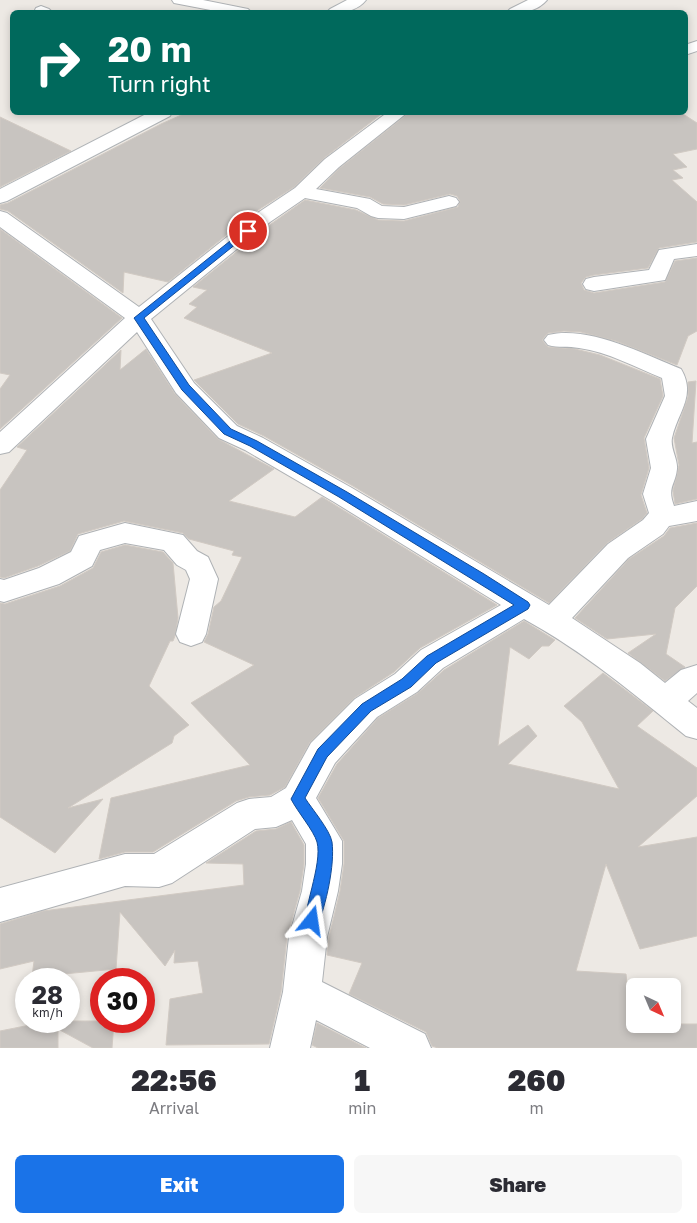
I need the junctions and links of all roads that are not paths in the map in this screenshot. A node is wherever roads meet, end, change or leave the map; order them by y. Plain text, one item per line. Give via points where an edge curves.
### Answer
1 (179, 0) edge
2 (540, 0) edge
3 (366, 2) edge
4 (233, 10) edge
5 (341, 10) edge
6 (519, 10) edge
7 (135, 115) edge
8 (158, 115) edge
9 (396, 115) edge
10 (0, 185) edge
11 (302, 192) junction
12 (0, 197) edge
13 (449, 202) dead end
14 (0, 217) edge
15 (697, 250) edge
16 (594, 284) dead end
17 (139, 318) junction
18 (556, 340) dead end
19 (9, 426) edge
20 (0, 446) edge
21 (697, 511) edge
22 (661, 518) junction
23 (0, 590) edge
24 (538, 613) junction
25 (191, 634) dead end
26 (697, 678) edge
27 (666, 701) junction
28 (697, 726) edge
29 (298, 799) junction
30 (0, 905) edge
31 (302, 992) junction
32 (290, 1048) edge
33 (411, 1048) edge

1 - 4 street
2 - 6 street
3 - 5 street
7 - 10 street
8 - 12 street
9 - 11 street via 332,163
11 - 13 street via 363,203 378,212 404,213
11 - 17 street via 263,218
14 - 17 street
15 - 16 street via 666,254 657,275
17 - 19 street
17 - 24 street via 185,388 228,432 343,495
18 - 22 street via 610,349 673,374 677,396 659,439 664,468 656,494 663,514
19 - 20 street
21 - 22 street
22 - 24 street via 612,557 585,588
23 - 25 street via 49,576 82,559 90,543 125,533 174,542 187,558 198,564 204,579
24 - 27 street via 629,672
24 - 29 street via 432,659 406,683 366,708 323,753
26 - 27 street
27 - 28 street
29 - 30 street via 276,812 249,814 159,871 125,870
29 - 31 street via 324,841 323,873 308,936
31 - 32 street
31 - 33 street

